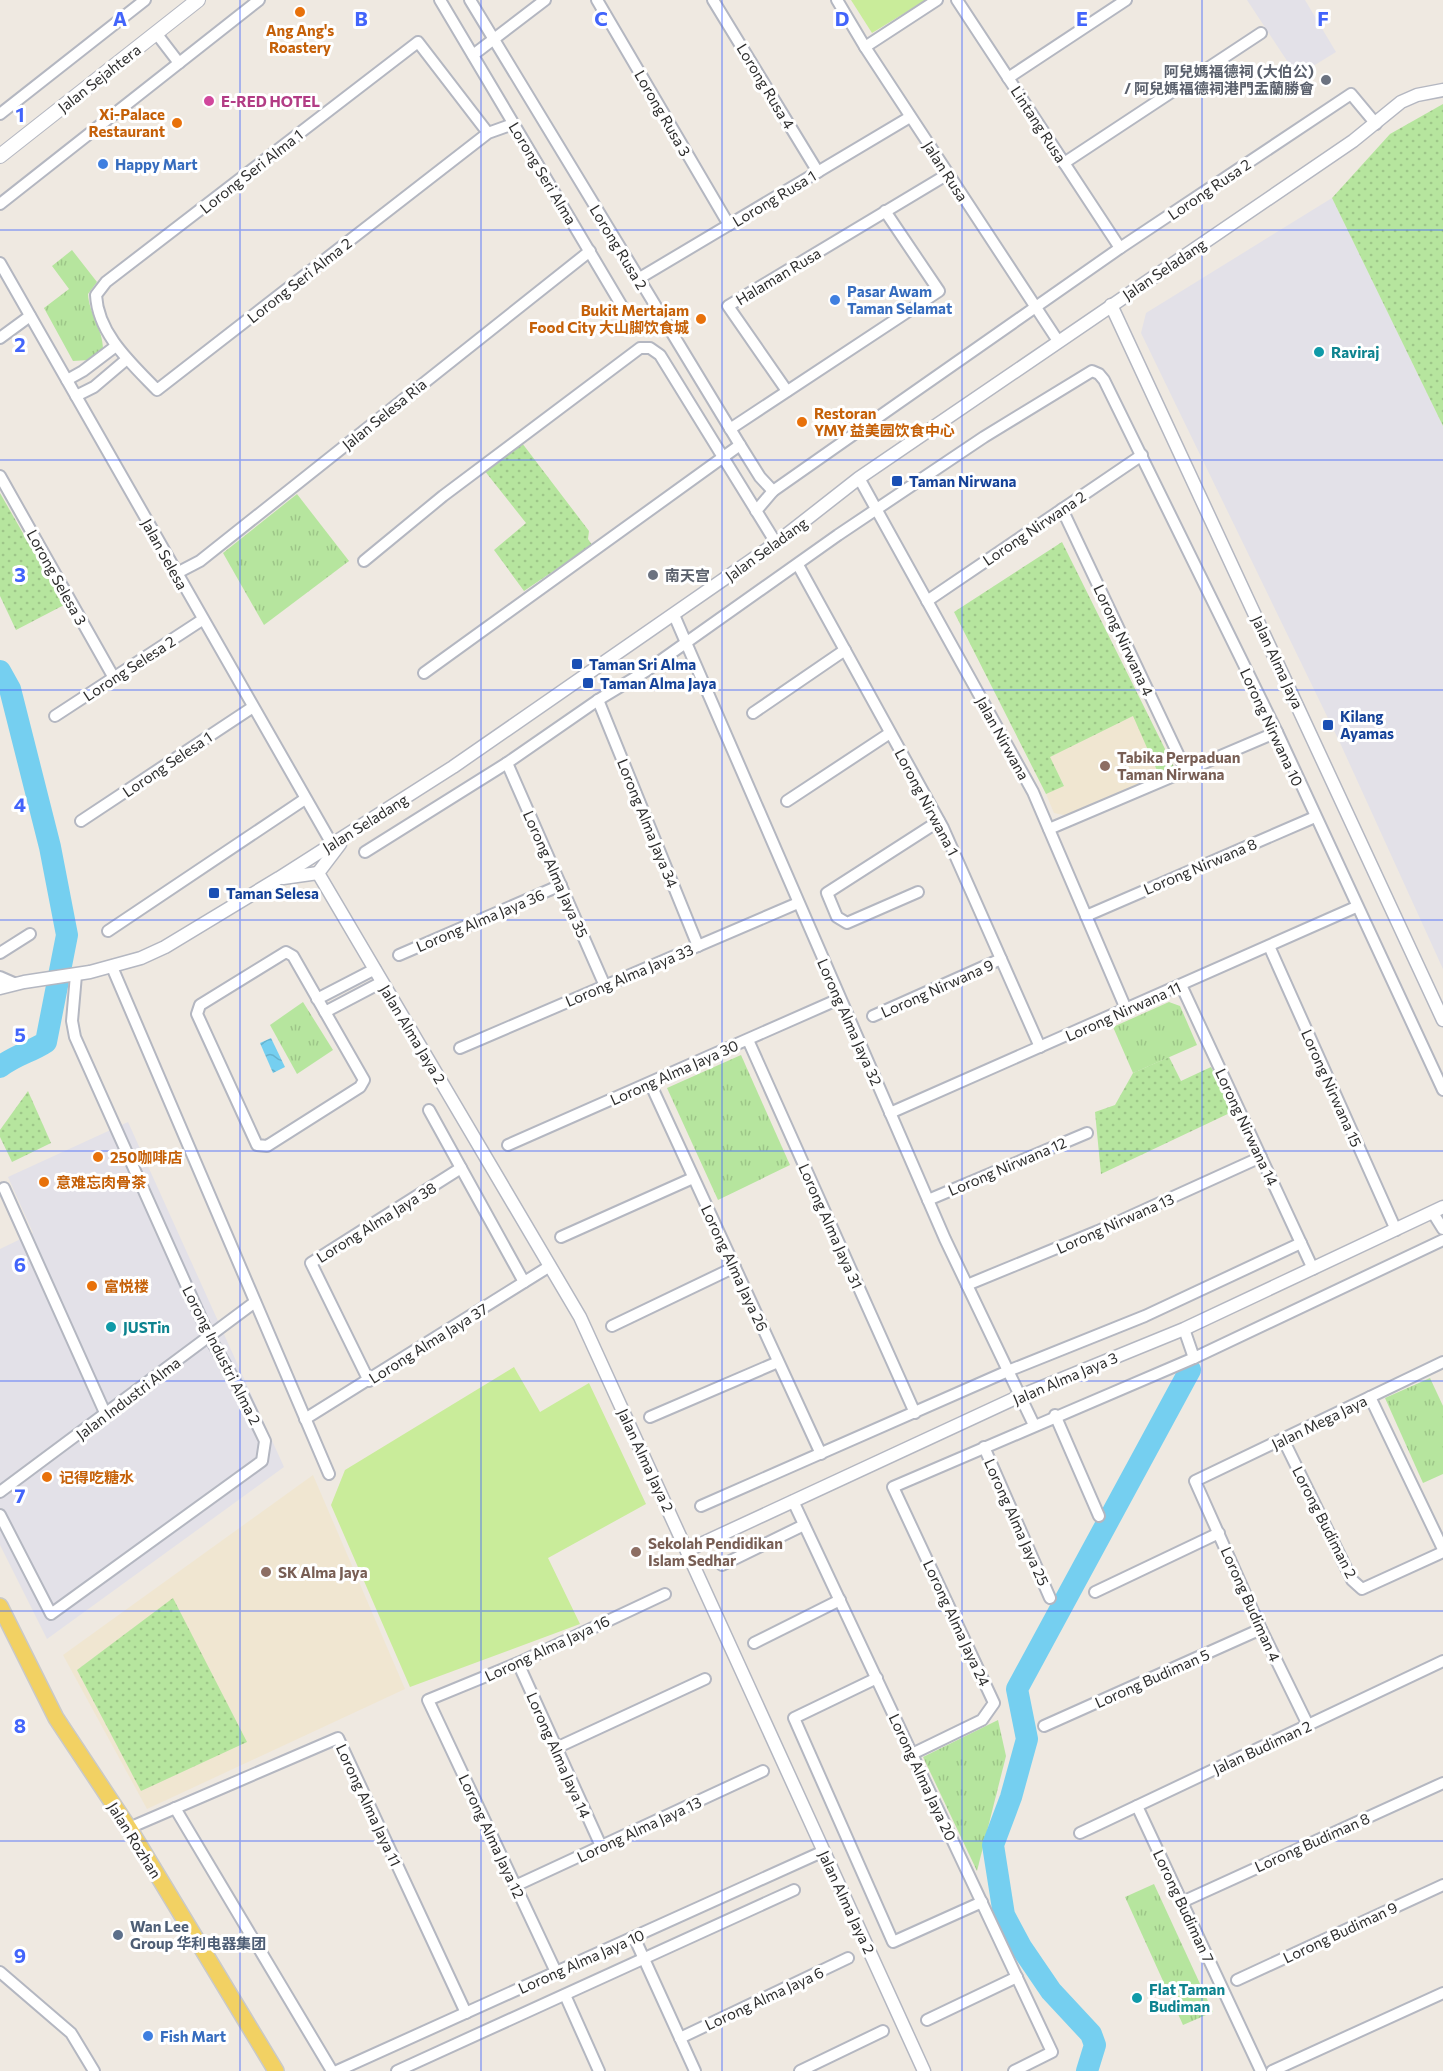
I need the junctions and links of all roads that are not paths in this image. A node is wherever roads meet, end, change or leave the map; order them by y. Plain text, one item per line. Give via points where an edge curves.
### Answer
1 (145, 0) edge
2 (198, 0) edge
3 (259, 0) edge
4 (440, 0) edge
5 (470, 0) edge
6 (545, 0) edge
7 (597, 0) edge
8 (713, 0) edge
9 (837, 0) edge
10 (937, 0) edge
11 (957, 0) edge
12 (1126, 0) edge
13 (156, 33) junction
14 (1261, 33) dead end
15 (493, 40) junction
16 (865, 47) junction
17 (473, 55) junction
18 (179, 63) junction
19 (1008, 78) junction
20 (1443, 90) edge
21 (0, 114) edge
22 (910, 117) junction
23 (513, 124) junction
24 (1376, 124) junction
25 (488, 133) junction
26 (0, 156) edge
27 (1064, 163) junction
28 (818, 172) junction
29 (948, 174) junction
30 (0, 204) edge
31 (885, 211) junction
32 (729, 225) junction
33 (1120, 248) junction
34 (590, 251) junction
35 (0, 263) edge
36 (638, 279) junction
37 (1111, 305) junction
38 (1035, 308) junction
39 (660, 314) junction
40 (30, 315) junction
41 (0, 338) edge
42 (1058, 341) junction
43 (678, 344) junction
44 (116, 346) junction
45 (660, 355) junction
46 (127, 359) junction
47 (1092, 371) joint
48 (67, 380) junction
49 (787, 391) junction
50 (76, 396) junction
51 (730, 429) junction
52 (740, 445) junction
53 (1142, 455) junction
54 (723, 457) junction
55 (0, 476) edge
56 (859, 478) junction
57 (773, 492) junction
58 (1062, 509) junction
59 (876, 510) junction
60 (756, 511) junction
61 (776, 543) junction
62 (364, 561) dead end
63 (798, 565) junction
64 (177, 573) junction
65 (927, 601) junction
66 (674, 615) junction
67 (202, 620) junction
68 (685, 643) junction
69 (845, 650) junction
70 (424, 673) dead end
71 (114, 678) junction
72 (598, 700) junction
73 (253, 707) junction
74 (753, 713) dead end
75 (55, 716) dead end
76 (1277, 732) junction
77 (890, 733) junction
78 (507, 763) junction
79 (1186, 771) junction
80 (306, 800) junction
81 (787, 801) dead end
82 (1315, 817) junction
83 (81, 821) dead end
84 (939, 821) junction
85 (1049, 829) junction
86 (351, 832) junction
87 (332, 844) junction
88 (365, 852) dead end
89 (318, 873) junction
90 (279, 878) junction
91 (561, 885) junction
92 (918, 892) dead end
93 (798, 903) junction
94 (1356, 907) junction
95 (1086, 915) junction
96 (108, 931) dead end
97 (30, 934) dead end
98 (699, 946) junction
99 (1269, 946) junction
100 (0, 953) edge
101 (399, 954) dead end
102 (1001, 959) junction
103 (112, 967) junction
104 (375, 969) junction
105 (71, 975) junction
106 (0, 977) edge
107 (382, 981) junction
108 (20, 983) junction
109 (1181, 985) junction
110 (606, 986) junction
111 (0, 988) edge
112 (318, 999) junction
113 (839, 999) junction
114 (1126, 1009) junction
115 (325, 1012) junction
116 (873, 1016) dead end
117 (1443, 1020) edge
118 (748, 1040) junction
119 (1040, 1047) junction
120 (460, 1048) dead end
121 (650, 1083) junction
122 (1443, 1090) edge
123 (429, 1110) dead end
124 (890, 1113) junction
125 (1087, 1133) dead end
126 (508, 1145) dead end
127 (1261, 1157) junction
128 (461, 1168) junction
129 (693, 1178) junction
130 (4, 1188) dead end
131 (928, 1200) junction
132 (1438, 1210) edge
133 (1443, 1229) edge
134 (1396, 1230) junction
135 (561, 1237) dead end
136 (1443, 1240) edge
137 (1301, 1243) junction
138 (550, 1266) junction
139 (735, 1267) junction
140 (1313, 1269) junction
141 (524, 1282) junction
142 (967, 1285) junction
143 (255, 1302) junction
144 (612, 1326) dead end
145 (1184, 1329) junction
146 (210, 1338) junction
147 (1194, 1358) junction
148 (778, 1362) junction
149 (1442, 1366) edge
150 (1008, 1371) junction
151 (369, 1381) junction
152 (1020, 1396) junction
153 (1370, 1397) junction
154 (915, 1413) junction
155 (106, 1415) junction
156 (1054, 1415) junction
157 (650, 1416) dead end
158 (305, 1419) junction
159 (1034, 1425) junction
160 (1283, 1439) junction
161 (984, 1447) junction
162 (821, 1454) junction
163 (329, 1474) dead end
164 (1195, 1481) joint
165 (893, 1486) joint
166 (0, 1492) edge
167 (794, 1501) junction
168 (701, 1506) dead end
169 (0, 1515) edge
170 (1099, 1516) dead end
171 (804, 1525) junction
172 (1220, 1533) junction
173 (688, 1550) junction
174 (1443, 1551) edge
175 (722, 1565) dead end
176 (1095, 1592) dead end
177 (665, 1594) dead end
178 (1050, 1598) dead end
179 (840, 1600) junction
180 (0, 1606) edge
181 (1261, 1629) junction
182 (754, 1643) dead end
183 (1443, 1661) edge
184 (518, 1663) junction
185 (877, 1678) junction
186 (705, 1679) dead end
187 (428, 1700) joint
188 (1308, 1725) junction
189 (1044, 1726) dead end
190 (556, 1748) junction
191 (912, 1754) junction
192 (763, 1771) dead end
193 (1443, 1784) edge
194 (1137, 1806) junction
195 (175, 1808) junction
196 (129, 1828) junction
197 (1080, 1833) dead end
198 (601, 1846) junction
199 (824, 1851) junction
200 (1443, 1885) edge
201 (515, 1886) junction
202 (794, 1890) dead end
203 (982, 1902) junction
204 (1182, 1902) junction
205 (634, 1937) junction
206 (848, 1958) dead end
207 (644, 1959) junction
208 (0, 1972) edge
209 (556, 1972) junction
210 (1017, 1977) junction
211 (1237, 1980) dead end
212 (1443, 1993) edge
213 (566, 1995) junction
214 (466, 2013) junction
215 (927, 2020) dead end
216 (883, 2031) dead end
217 (680, 2038) junction
218 (94, 2071) edge
219 (276, 2071) edge
220 (332, 2071) edge
221 (337, 2071) edge
222 (397, 2071) edge
223 (599, 2071) edge
224 (695, 2071) edge
225 (800, 2071) edge
226 (924, 2071) edge
227 (1014, 2071) edge
228 (1261, 2071) edge
229 (1272, 2071) edge

1 - 21 street
2 - 13 main road, Jalan Sejahtera
3 - 18 street
4 - 17 street, Lorong Seri Alma
5 - 15 street, Lorong Rusa 2
6 - 15 street
7 - 32 street, Lorong Rusa 3
8 - 28 street, Lorong Rusa 4
9 - 16 street, Jalan Rusa
10 - 16 street
11 - 19 street, Lintang Rusa
12 - 19 street
13 - 18 street
13 - 26 main road, Jalan Sejahtera
14 - 27 street
15 - 17 street
15 - 36 street, Lorong Rusa 2
16 - 22 street, Jalan Rusa
17 - 23 street, Lorong Seri Alma
18 - 30 street
19 - 27 street, Lintang Rusa
20 - 24 street, Jalan Seladang via 1401,102
22 - 28 street, Lorong Rusa 1
22 - 29 street, Jalan Rusa
23 - 25 street
23 - 34 street, Lorong Seri Alma
24 - 33 street, Lorong Rusa 2 via 1351,94
24 - 37 street, Jalan Seladang
25 - 44 street, Lorong Seri Alma 1 via 418,42 106,282 96,295 97,309
25 - 46 street, Lorong Seri Alma 2 via 157,390
27 - 33 street, Lintang Rusa
28 - 32 street, Lorong Rusa 1
29 - 31 street, Halaman Rusa
29 - 38 street, Jalan Rusa
31 - 49 street via 939,291
31 - 49 street, Halaman Rusa via 729,306
32 - 36 street, Lorong Rusa 1
33 - 38 street, Lorong Rusa 2
34 - 39 street, Lorong Seri Alma via 634,321 645,322
34 - 64 street, Jalan Selesa Ria via 200,561
35 - 40 street, Jalan Selesa
36 - 39 street, Lorong Rusa 2
37 - 42 street, Jalan Seladang
37 - 117 street, Jalan Alma Jaya
38 - 42 street, Jalan Rusa
38 - 57 street
39 - 43 street, Lorong Rusa 2
40 - 41 street
40 - 48 street, Jalan Selesa
42 - 56 street, Jalan Seladang
43 - 45 street
43 - 51 street, Lorong Rusa 2
44 - 46 street, Lorong Seri Alma 2
44 - 48 street
45 - 54 street
45 - 62 street via 650,348 640,348 629,355
46 - 50 street via 94,387
47 - 53 street, Lorong Nirwana 10 via 1104,380
47 - 59 street, Jalan Seladang
48 - 50 street, Jalan Selesa
49 - 51 street
50 - 64 street, Jalan Selesa
51 - 52 street, Lorong Rusa 2
52 - 54 street
52 - 57 street, Lorong Rusa 2
53 - 58 street, Lorong Nirwana 2
53 - 76 street, Lorong Nirwana 10
54 - 60 street
54 - 70 street
55 - 71 street, Lorong Selesa 3
56 - 59 street, Jalan Nirwana
56 - 61 street, Jalan Seladang
57 - 60 street
58 - 65 street, Lorong Nirwana 2
58 - 79 street, Lorong Nirwana 4
59 - 63 street, Jalan Seladang
59 - 65 street, Jalan Nirwana
60 - 61 street
61 - 66 street, Jalan Seladang
63 - 68 street, Jalan Seladang
63 - 69 street, Lorong Nirwana 1
64 - 67 street, Jalan Selesa
65 - 85 street, Jalan Nirwana via 1033,792
66 - 68 street, Lorong Alma Jaya 32
66 - 86 street, Jalan Seladang
67 - 71 street, Lorong Selesa 2
67 - 73 street, Jalan Selesa
68 - 72 street, Jalan Seladang
68 - 93 street, Lorong Alma Jaya 32
69 - 74 street
69 - 77 street, Lorong Nirwana 1
71 - 75 street, Lorong Selesa 2
72 - 78 street, Jalan Seladang
72 - 98 street, Lorong Alma Jaya 34
73 - 80 street, Jalan Selesa
73 - 83 street, Lorong Selesa 1
76 - 79 street
76 - 82 street, Lorong Nirwana 10
77 - 81 street
77 - 84 street, Lorong Nirwana 1
78 - 88 street, Jalan Seladang
78 - 91 street, Lorong Alma Jaya 35
79 - 85 street
80 - 87 street, Jalan Selesa
80 - 96 street
82 - 94 street, Lorong Nirwana 10
82 - 95 street, Lorong Nirwana 8
84 - 92 street via 827,893 837,917 847,923
84 - 102 street, Lorong Nirwana 1
85 - 95 street, Jalan Nirwana
86 - 87 street, Jalan Seladang
86 - 89 street
87 - 90 street, Jalan Seladang
89 - 90 street
89 - 104 street, Jalan Alma Jaya 2
90 - 103 street, Jalan Seladang via 165,946
91 - 101 street, Lorong Alma Jaya 36
91 - 110 street, Lorong Alma Jaya 35
93 - 98 street, Lorong Alma Jaya 33
93 - 113 street, Lorong Alma Jaya 32
94 - 99 street, Lorong Nirwana 11
94 - 122 street, Lorong Nirwana 10
95 - 114 street, Jalan Nirwana
97 - 100 street
98 - 110 street, Lorong Alma Jaya 33
99 - 109 street, Lorong Nirwana 11
99 - 134 street, Lorong Nirwana 15
102 - 116 street, Lorong Nirwana 9
102 - 119 street, Lorong Nirwana 1
103 - 105 street, Jalan Seladang
103 - 143 street
104 - 107 street, Jalan Alma Jaya 2
104 - 112 street
105 - 108 street, Jalan Seladang
105 - 146 street, Lorong Industri Alma 2 via 75,1037
106 - 108 street
107 - 115 street
107 - 138 street, Jalan Alma Jaya 2
108 - 111 street, Jalan Seladang
109 - 114 street, Lorong Nirwana 11
109 - 127 street, Lorong Nirwana 14
110 - 120 street, Lorong Alma Jaya 33
112 - 115 street
112 - 115 street via 293,956 286,952 200,1005 197,1014 258,1145 267,1146 360,1087 364,1080
113 - 118 street, Lorong Alma Jaya 30
113 - 124 street, Lorong Alma Jaya 32
114 - 119 street, Lorong Nirwana 11
118 - 121 street, Lorong Alma Jaya 30
118 - 154 street, Lorong Alma Jaya 31
119 - 124 street, Lorong Nirwana 11
121 - 126 street, Lorong Alma Jaya 30
121 - 129 street, Lorong Alma Jaya 26
123 - 128 street
124 - 131 street, Lorong Alma Jaya 32
125 - 131 street, Lorong Nirwana 12
127 - 137 street, Lorong Nirwana 14
127 - 142 street, Lorong Nirwana 13 via 1098,1232
128 - 141 street
128 - 151 street, Lorong Alma Jaya 38 via 311,1263
129 - 135 street
129 - 139 street, Lorong Alma Jaya 26
130 - 155 street
131 - 142 street, Lorong Alma Jaya 32
132 - 133 street
132 - 134 street, Jalan Alma Jaya 3
134 - 140 street, Jalan Alma Jaya 3
136 - 147 street, Jalan Alma Jaya 3
137 - 140 street, Lorong Nirwana 14
137 - 150 street, Jalan Alma Jaya 3 via 1144,1316
138 - 141 street, Lorong Alma Jaya 37
138 - 173 street, Jalan Alma Jaya 2 via 579,1317
139 - 144 street
139 - 148 street, Lorong Alma Jaya 26
140 - 145 street, Jalan Alma Jaya 3
141 - 151 street, Lorong Alma Jaya 37
142 - 150 street, Lorong Alma Jaya 32
143 - 146 street, Jalan Industri Alma
143 - 158 street
145 - 147 street
145 - 152 street, Jalan Alma Jaya 3
146 - 155 street, Jalan Industri Alma
146 - 169 street, Lorong Industri Alma 2 via 265,1441 262,1461 51,1614
147 - 156 street, Jalan Alma Jaya 3
148 - 157 street
148 - 162 street, Lorong Alma Jaya 26
149 - 153 street, Jalan Mega Jaya
150 - 152 street, Lorong Alma Jaya 32
150 - 154 street, Jalan Alma Jaya 3
151 - 158 street, Lorong Alma Jaya 37
152 - 159 street, Lorong Alma Jaya 32
152 - 167 street, Jalan Alma Jaya 3
153 - 160 street, Jalan Mega Jaya
153 - 174 street
154 - 162 street, Jalan Alma Jaya 3
155 - 166 street, Jalan Industri Alma
156 - 159 street, Jalan Alma Jaya 3
156 - 170 street
158 - 163 street
159 - 161 street, Jalan Alma Jaya 3
160 - 164 street, Jalan Mega Jaya
160 - 174 street, Lorong Budiman 2 via 1352,1580 1362,1589
161 - 165 street, Jalan Alma Jaya 3
161 - 178 street, Lorong Alma Jaya 25
162 - 168 street, Jalan Alma Jaya 3
164 - 172 street, Lorong Budiman 4
165 - 191 street, Lorong Alma Jaya 24 via 994,1702 982,1720
167 - 171 street, Lorong Alma Jaya 20
167 - 173 street, Jalan Alma Jaya 3
171 - 175 street
171 - 179 street, Lorong Alma Jaya 20
172 - 176 street
172 - 181 street, Lorong Budiman 4
173 - 199 street, Jalan Alma Jaya 2
177 - 184 street, Lorong Alma Jaya 16
179 - 182 street
179 - 185 street, Lorong Alma Jaya 20
180 - 196 main road, Jalan Rozhan via 56,1718
181 - 188 street, Lorong Budiman 4
181 - 189 street, Lorong Budiman 5
183 - 188 street, Jalan Budiman 2
184 - 187 street, Lorong Alma Jaya 16
184 - 190 street, Lorong Alma Jaya 14
185 - 191 street, Lorong Alma Jaya 20
185 - 203 street, Jalan Alma Jaya 2 via 794,1718 893,1942
186 - 190 street
187 - 201 street, Lorong Alma Jaya 12
188 - 194 street, Jalan Budiman 2
190 - 198 street, Lorong Alma Jaya 14
191 - 203 street, Lorong Alma Jaya 20
192 - 198 street, Lorong Alma Jaya 13
193 - 204 street, Lorong Budiman 8
194 - 197 street, Jalan Budiman 2
194 - 204 street, Lorong Budiman 7
195 - 196 street, Lorong Alma Jaya 11
195 - 214 street, Lorong Alma Jaya 11 via 338,1738
195 - 220 street
196 - 219 main road, Jalan Rozhan
198 - 201 street, Lorong Alma Jaya 13
199 - 205 street, Lorong Alma Jaya 10
199 - 226 street, Jalan Alma Jaya 2
200 - 211 street, Lorong Budiman 9
201 - 209 street, Lorong Alma Jaya 12
202 - 207 street, Lorong Alma Jaya 10
203 - 210 street, Lorong Alma Jaya 20
204 - 228 street, Lorong Budiman 7
205 - 207 street
205 - 209 street, Lorong Alma Jaya 10
206 - 217 street, Lorong Alma Jaya 6
207 - 213 street, Lorong Alma Jaya 10
207 - 217 street
208 - 218 street via 71,2033
209 - 214 street, Lorong Alma Jaya 10
210 - 215 street
210 - 227 street, Lorong Alma Jaya 20 via 1052,2052
212 - 229 street
213 - 222 street, Lorong Alma Jaya 10
213 - 223 street
214 - 221 street, Lorong Alma Jaya 10
216 - 225 street
217 - 224 street

